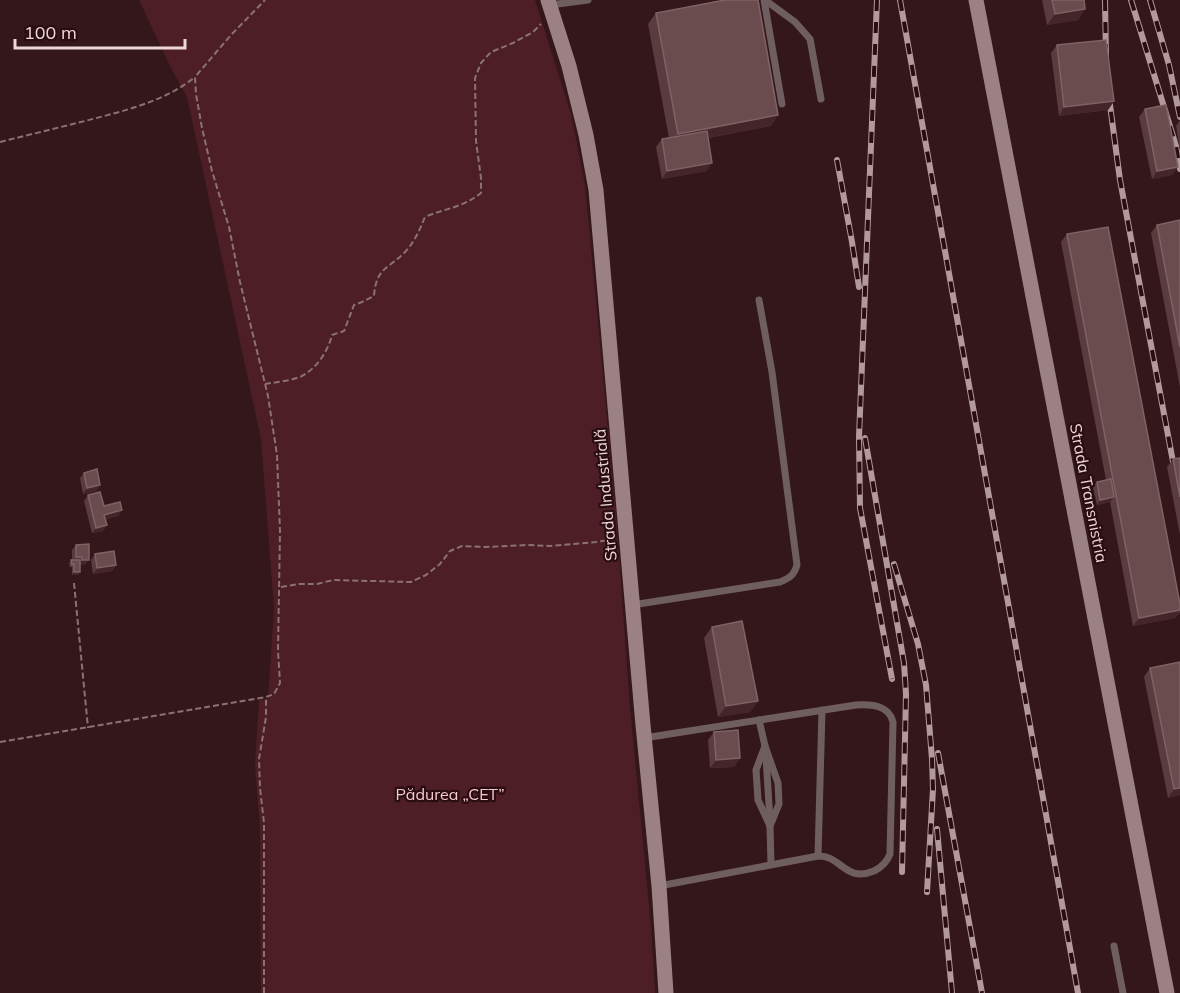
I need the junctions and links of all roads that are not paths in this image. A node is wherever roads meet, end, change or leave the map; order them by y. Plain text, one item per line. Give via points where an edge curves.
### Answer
1 (588, 0) edge
2 (765, 0) edge
3 (976, 0) edge
4 (550, 7) edge
5 (821, 99) dead end
6 (782, 104) dead end
7 (759, 300) dead end
8 (632, 606) junction
9 (822, 710) junction
10 (759, 720) junction
11 (644, 738) junction
12 (765, 746) junction
13 (770, 826) junction
14 (818, 856) junction
15 (771, 864) junction
16 (660, 886) junction
17 (1114, 946) dead end
18 (666, 993) edge
19 (1122, 993) edge
20 (1167, 993) edge

1 - 4 lane
2 - 5 lane via 795,22 810,39
2 - 6 lane
3 - 20 street, Strada Transnistria
4 - 8 street, Strada Industrială via 569,66 596,190
7 - 8 lane via 776,398 795,572 780,582
8 - 11 street, Strada Industrială
9 - 10 lane
9 - 14 lane
9 - 14 lane via 867,704 888,712 894,729 888,859 880,868 857,874
10 - 11 lane
10 - 12 lane
11 - 16 street, Strada Industrială
12 - 13 lane via 779,794
12 - 13 lane via 756,770 758,800
13 - 15 lane
14 - 15 lane
15 - 16 lane
16 - 18 street, Strada Industrială
17 - 19 lane

